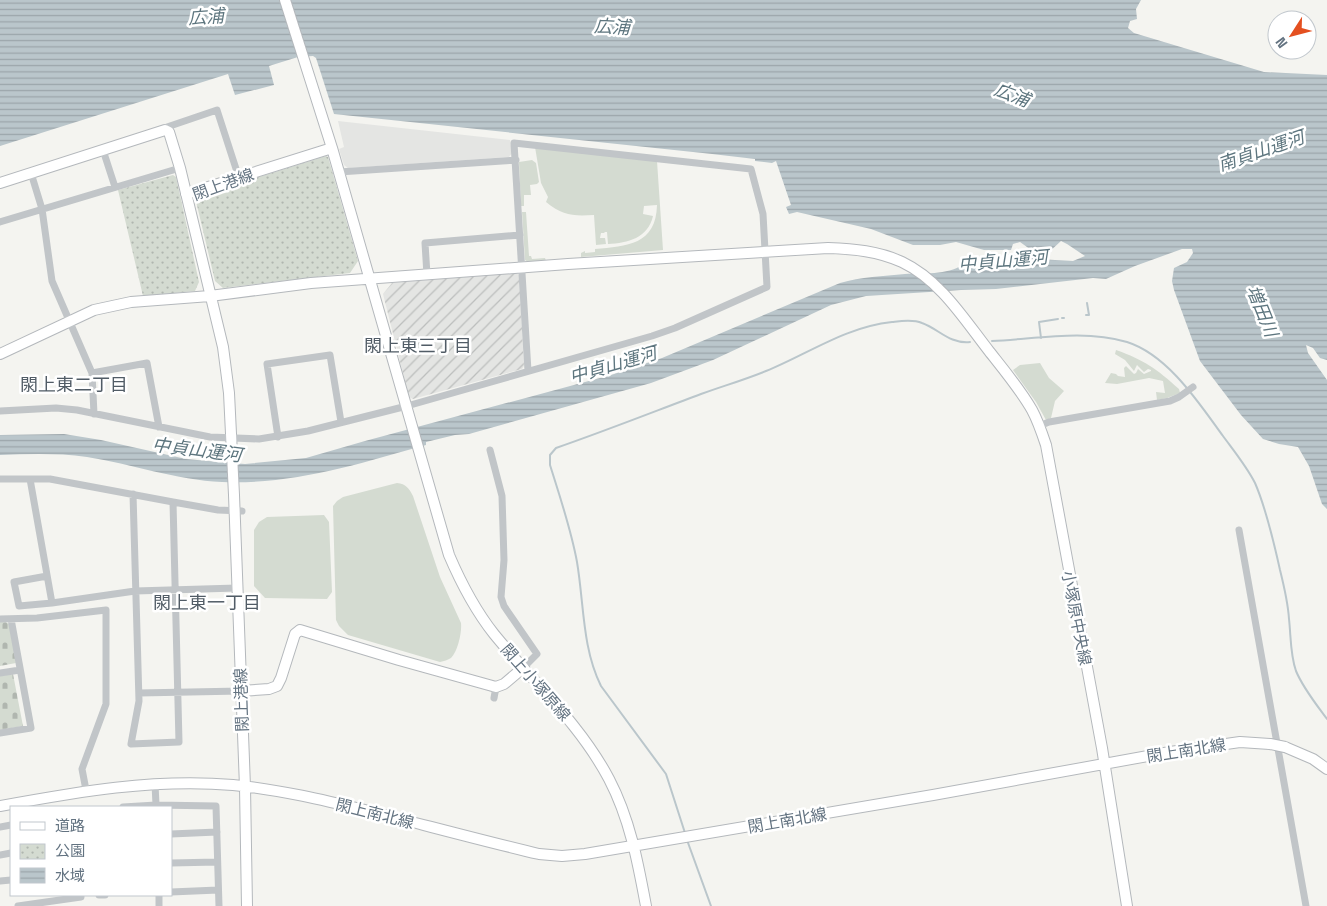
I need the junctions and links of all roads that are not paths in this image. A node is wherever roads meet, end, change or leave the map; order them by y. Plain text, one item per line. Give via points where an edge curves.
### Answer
1 (284, 0) edge
2 (167, 130) junction
3 (332, 148) junction
4 (103, 150) junction
5 (516, 160) junction
6 (180, 168) junction
7 (339, 172) junction
8 (31, 173) junction
9 (238, 178) junction
10 (0, 182) edge
11 (115, 187) junction
12 (186, 194) junction
13 (42, 209) junction
14 (0, 222) edge
15 (520, 235) junction
16 (765, 251) junction
17 (522, 268) junction
18 (427, 274) junction
19 (370, 279) junction
20 (210, 296) junction
21 (70, 321) junction
22 (0, 354) edge
23 (528, 371) junction
24 (92, 374) junction
25 (1190, 390) dead end
26 (407, 406) junction
27 (0, 411) edge
28 (94, 414) junction
29 (341, 422) junction
30 (1039, 426) junction
31 (159, 427) junction
32 (278, 436) junction
33 (232, 438) junction
34 (490, 450) dead end
35 (0, 479) edge
36 (30, 479) junction
37 (133, 494) junction
38 (173, 502) junction
39 (238, 510) junction
40 (1239, 530) dead end
41 (48, 576) junction
42 (237, 588) junction
43 (176, 590) junction
44 (136, 592) junction
45 (52, 603) junction
46 (0, 619) edge
47 (11, 619) junction
48 (523, 668) junction
49 (20, 670) junction
50 (0, 674) edge
51 (496, 687) junction
52 (240, 691) junction
53 (178, 692) junction
54 (139, 693) junction
55 (494, 698) dead end
56 (0, 733) edge
57 (1104, 764) junction
58 (1327, 769) edge
59 (155, 784) junction
60 (245, 787) junction
61 (86, 790) junction
62 (25, 804) edge
63 (156, 805) junction
64 (0, 806) edge
65 (140, 806) edge
66 (217, 832) junction
67 (172, 834) edge
68 (634, 846) junction
69 (218, 862) junction
70 (172, 863) edge
71 (218, 890) junction
72 (172, 892) edge
73 (80, 896) edge
74 (18, 906) edge
75 (219, 906) edge
76 (247, 906) edge
77 (646, 906) edge
78 (1127, 906) edge
79 (1306, 906) edge

1 - 3 street
2 - 4 street
2 - 6 street
2 - 9 street via 167,127 217,110
3 - 7 street
3 - 9 street, 閖上港線
4 - 8 street
4 - 11 street
5 - 7 street
5 - 15 street
5 - 16 street via 514,143 751,169 763,214
6 - 11 street
6 - 12 street
7 - 19 street
8 - 10 street
8 - 13 street
9 - 12 street, 閖上港線
11 - 13 street
12 - 20 street, 閖上港線
13 - 14 street
13 - 21 street via 52,281
15 - 17 street
15 - 18 street via 425,243
16 - 17 street
16 - 23 street via 767,287 660,334
16 - 30 street, 小塚原中央線 via 858,249 876,252 911,267 947,298 1024,397
17 - 18 street
17 - 23 street
18 - 19 street
19 - 20 street
19 - 26 street
20 - 21 street via 112,305
20 - 33 street, 閖上港線 via 227,369
21 - 22 street
21 - 24 street
23 - 26 street
24 - 28 street
24 - 31 street via 147,363
25 - 30 street via 1170,401
26 - 29 street
26 - 48 street, 閖上小塚原線 via 449,555 475,608
27 - 28 street via 56,408
28 - 31 street
29 - 32 street
29 - 32 street via 330,355 267,364
30 - 57 street, 小塚原中央線 via 1050,464
31 - 33 street
32 - 33 street
33 - 39 street, 閖上港線 via 234,495
34 - 48 street via 502,496 504,560 501,597 537,654
35 - 36 street
36 - 37 street via 68,482
36 - 41 street
37 - 38 street
37 - 44 street
38 - 39 street
38 - 43 street
39 - 42 street, 閖上港線
40 - 79 street
41 - 45 street
41 - 45 street via 14,582 19,606
42 - 43 street
42 - 52 street, 閖上港線
43 - 44 street
43 - 53 street
44 - 45 street
44 - 54 street
46 - 47 street
47 - 49 street
47 - 61 street via 106,610 106,704 82,768
48 - 51 street
48 - 68 street, 閖上小塚原線 via 574,726 609,778
49 - 50 street
49 - 56 street via 31,728
51 - 52 street via 300,630 295,634 277,686
51 - 55 street
52 - 53 street
52 - 60 street, 閖上港線
53 - 54 street
53 - 54 street via 179,742 130,744
57 - 58 street, 閖上南北線, bridge via 1227,743 1256,742 1285,747
57 - 68 street, 閖上南北線
57 - 78 street, 小塚原中央線
59 - 60 street, 閖上南北線
59 - 61 street, 閖上南北線
59 - 63 street
60 - 68 street, 閖上南北線 via 316,798 539,854 562,856
60 - 76 street, 閖上港線
61 - 62 street, 閖上南北線
62 - 64 street, 閖上南北線
63 - 65 street
63 - 66 street via 216,806
66 - 67 street
66 - 69 street
68 - 77 street, 閖上小塚原線
69 - 70 street
69 - 71 street
71 - 72 street
71 - 75 street
73 - 74 street

